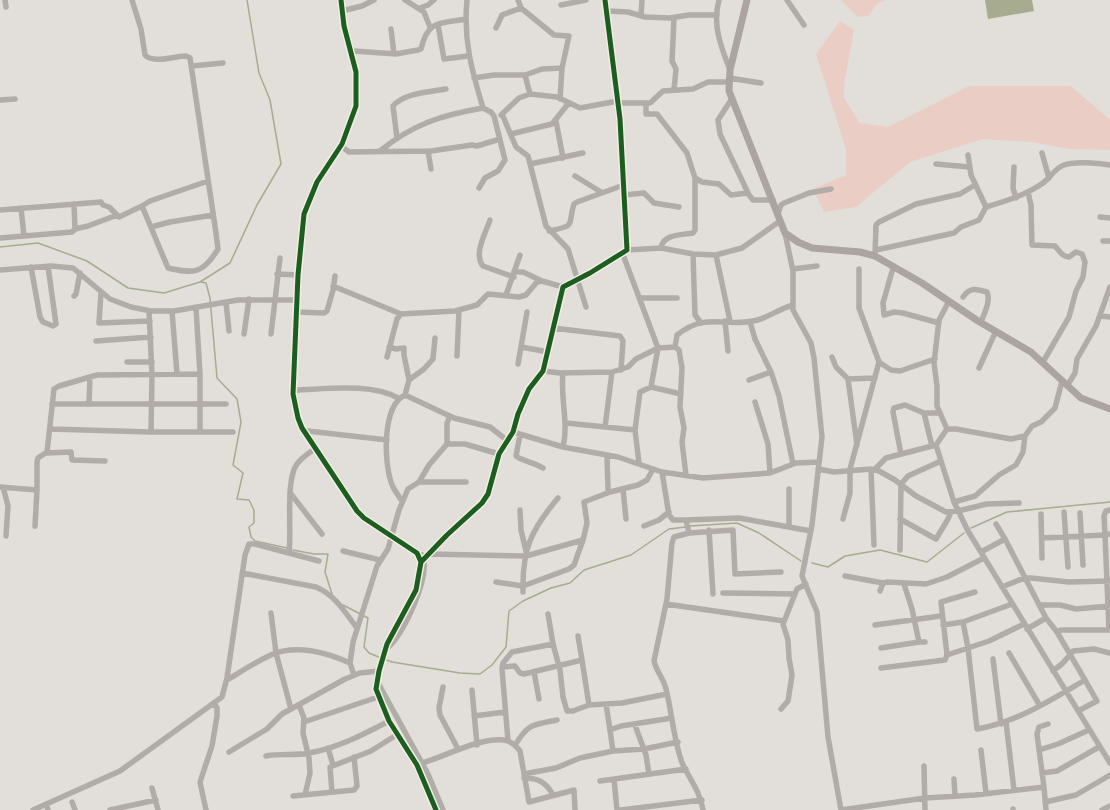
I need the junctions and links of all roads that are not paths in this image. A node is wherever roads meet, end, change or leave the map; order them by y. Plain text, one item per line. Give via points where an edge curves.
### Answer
1 (5, 0) edge
2 (132, 0) edge
3 (341, 0) edge
4 (345, 0) edge
5 (374, 0) edge
6 (405, 0) edge
7 (434, 0) edge
8 (468, 0) edge
9 (518, 0) edge
10 (586, 0) edge
11 (605, 0) edge
12 (642, 0) edge
13 (719, 0) edge
14 (747, 0) edge
15 (787, 0) edge
16 (560, 5) dead end
17 (6, 7) dead end
18 (420, 8) junction
19 (521, 8) junction
20 (344, 11) junction
21 (607, 11) junction
22 (717, 15) junction
23 (641, 16) junction
24 (674, 18) junction
25 (466, 19) junction
26 (438, 25) junction
27 (804, 25) dead end
28 (430, 27) junction
29 (496, 28) dead end
30 (391, 29) dead end
31 (354, 51) junction
32 (394, 54) junction
33 (468, 56) junction
34 (223, 63) dead end
35 (192, 66) junction
36 (562, 68) junction
37 (730, 70) junction
38 (525, 75) junction
39 (474, 78) junction
40 (729, 80) junction
41 (761, 83) dead end
42 (446, 89) dead end
43 (674, 90) junction
44 (530, 94) junction
45 (16, 99) dead end
46 (560, 99) junction
47 (0, 100) edge
48 (732, 100) junction
49 (618, 102) junction
50 (646, 103) junction
51 (568, 104) junction
52 (483, 108) junction
53 (502, 114) junction
54 (495, 121) junction
55 (556, 121) junction
56 (511, 134) junction
57 (397, 138) junction
58 (500, 140) junction
59 (342, 147) junction
60 (428, 151) junction
61 (380, 152) junction
62 (583, 153) dead end
63 (1042, 153) dead end
64 (968, 155) dead end
65 (563, 158) junction
66 (530, 164) junction
67 (936, 164) dead end
68 (1110, 165) edge
69 (969, 167) junction
70 (1014, 167) dead end
71 (431, 170) dead end
72 (575, 176) dead end
73 (695, 178) junction
74 (1049, 178) junction
75 (208, 181) junction
76 (624, 185) junction
77 (976, 185) junction
78 (479, 188) dead end
79 (831, 189) dead end
80 (601, 192) junction
81 (1028, 192) junction
82 (747, 193) junction
83 (624, 195) junction
84 (1016, 198) junction
85 (772, 200) junction
86 (74, 204) junction
87 (142, 206) junction
88 (986, 207) junction
89 (21, 208) junction
90 (679, 208) dead end
91 (0, 210) edge
92 (778, 214) junction
93 (117, 215) junction
94 (213, 215) junction
95 (1100, 217) dead end
96 (1110, 218) edge
97 (490, 220) dead end
98 (780, 221) junction
99 (150, 228) junction
100 (75, 229) junction
101 (550, 231) junction
102 (785, 233) junction
103 (24, 236) junction
104 (0, 238) edge
105 (1103, 241) dead end
106 (1110, 242) edge
107 (661, 248) junction
108 (625, 251) junction
109 (875, 253) junction
110 (693, 254) junction
111 (520, 255) dead end
112 (716, 255) junction
113 (280, 258) dead end
114 (48, 266) junction
115 (817, 266) dead end
116 (32, 267) junction
117 (893, 268) junction
118 (792, 269) junction
119 (859, 269) dead end
120 (0, 270) edge
121 (80, 273) junction
122 (277, 274) junction
123 (514, 274) junction
124 (298, 275) junction
125 (335, 276) dead end
126 (577, 280) junction
127 (543, 281) junction
128 (333, 286) junction
129 (563, 287) junction
130 (1110, 288) edge
131 (100, 292) junction
132 (506, 295) junction
133 (74, 296) dead end
134 (963, 297) dead end
135 (639, 298) junction
136 (677, 298) dead end
137 (249, 299) junction
138 (274, 300) junction
139 (297, 300) junction
140 (949, 301) junction
141 (226, 302) junction
142 (793, 305) junction
143 (586, 307) dead end
144 (196, 308) junction
145 (459, 310) junction
146 (149, 311) junction
147 (172, 311) junction
148 (298, 312) junction
149 (527, 312) dead end
150 (401, 314) junction
151 (1100, 316) junction
152 (1110, 317) edge
153 (150, 321) junction
154 (727, 321) junction
155 (750, 322) junction
156 (981, 322) junction
157 (701, 323) junction
158 (939, 323) junction
159 (553, 328) junction
160 (229, 331) dead end
161 (996, 331) junction
162 (244, 334) dead end
163 (271, 334) dead end
164 (150, 337) junction
165 (435, 338) dead end
166 (96, 341) dead end
167 (675, 346) junction
168 (389, 347) junction
169 (521, 347) junction
170 (658, 348) junction
171 (549, 352) junction
172 (728, 352) dead end
173 (457, 356) dead end
174 (387, 357) dead end
175 (832, 357) dead end
176 (935, 359) junction
177 (127, 362) dead end
178 (152, 362) junction
179 (879, 362) junction
180 (1043, 362) junction
181 (518, 364) dead end
182 (979, 368) dead end
183 (543, 370) junction
184 (621, 370) junction
185 (612, 372) junction
186 (771, 372) junction
187 (564, 373) junction
188 (177, 374) junction
189 (200, 374) junction
190 (152, 375) junction
191 (90, 378) junction
192 (875, 378) junction
193 (848, 379) junction
194 (409, 380) junction
195 (749, 380) dead end
196 (1064, 383) junction
197 (651, 387) junction
198 (296, 390) junction
199 (681, 394) junction
200 (405, 395) junction
201 (398, 398) junction
202 (755, 402) dead end
203 (152, 403) junction
204 (52, 404) junction
205 (89, 404) junction
206 (201, 404) junction
207 (226, 404) dead end
208 (1110, 409) edge
209 (924, 413) junction
210 (940, 413) junction
211 (450, 416) junction
212 (566, 424) junction
213 (605, 427) junction
214 (50, 429) junction
215 (635, 430) junction
216 (947, 430) junction
217 (308, 431) junction
218 (151, 432) junction
219 (200, 432) junction
220 (233, 432) dead end
221 (513, 432) junction
222 (520, 435) junction
223 (1025, 436) junction
224 (387, 440) junction
225 (508, 441) junction
226 (447, 444) junction
227 (934, 445) junction
228 (563, 447) junction
229 (857, 447) junction
230 (316, 448) junction
231 (46, 453) junction
232 (499, 454) junction
233 (901, 454) junction
234 (607, 455) junction
235 (105, 461) dead end
236 (941, 461) junction
237 (819, 462) junction
238 (639, 463) junction
239 (792, 464) junction
240 (543, 468) dead end
241 (653, 469) junction
242 (818, 469) junction
243 (850, 469) junction
244 (872, 470) junction
245 (662, 472) junction
246 (770, 473) junction
247 (686, 475) junction
248 (419, 482) junction
249 (466, 482) dead end
250 (901, 484) junction
251 (1, 487) edge
252 (623, 489) junction
253 (789, 489) dead end
254 (37, 490) junction
255 (610, 492) junction
256 (291, 494) junction
257 (558, 498) dead end
258 (402, 501) junction
259 (954, 502) junction
260 (1019, 503) dead end
261 (520, 510) dead end
262 (1110, 510) edge
263 (958, 511) junction
264 (669, 512) junction
265 (951, 512) junction
266 (1064, 512) dead end
267 (1080, 513) dead end
268 (1041, 514) dead end
269 (626, 519) dead end
270 (843, 519) dead end
271 (900, 519) junction
272 (996, 524) dead end
273 (36, 526) dead end
274 (644, 526) dead end
275 (688, 527) junction
276 (789, 527) junction
277 (709, 530) junction
278 (811, 531) junction
279 (322, 534) dead end
280 (392, 534) junction
281 (1107, 534) edge
282 (6, 536) dead end
283 (1081, 536) junction
284 (1066, 537) junction
285 (1042, 538) junction
286 (1005, 539) junction
287 (583, 540) junction
288 (874, 545) dead end
289 (900, 550) dead end
290 (343, 551) dead end
291 (981, 552) junction
292 (289, 553) junction
293 (429, 554) junction
294 (526, 554) junction
295 (984, 558) junction
296 (1042, 558) dead end
297 (380, 560) junction
298 (423, 560) junction
299 (319, 561) dead end
300 (1083, 565) dead end
301 (1068, 567) dead end
302 (781, 572) dead end
303 (242, 573) junction
304 (845, 576) dead end
305 (1024, 578) junction
306 (1108, 581) edge
307 (496, 582) dead end
308 (883, 583) junction
309 (806, 584) junction
310 (904, 584) junction
311 (1002, 587) junction
312 (523, 589) junction
313 (880, 591) dead end
314 (975, 592) dead end
315 (723, 593) dead end
316 (713, 594) dead end
317 (795, 594) junction
318 (666, 604) junction
319 (1012, 604) junction
320 (1039, 605) junction
321 (1109, 606) edge
322 (270, 614) dead end
323 (548, 614) dead end
324 (941, 616) junction
325 (1046, 618) junction
326 (914, 619) junction
327 (784, 621) junction
328 (963, 622) junction
329 (358, 625) junction
330 (874, 625) dead end
331 (943, 625) junction
332 (1026, 627) junction
333 (1109, 630) edge
334 (1056, 632) junction
335 (578, 636) dead end
336 (553, 644) junction
337 (881, 648) dead end
338 (968, 648) junction
339 (276, 653) junction
340 (1009, 653) dead end
341 (1110, 653) edge
342 (1069, 654) junction
343 (947, 655) junction
344 (993, 659) dead end
345 (582, 660) junction
346 (350, 663) junction
347 (559, 665) junction
348 (502, 666) junction
349 (881, 668) dead end
350 (379, 671) junction
351 (1053, 671) junction
352 (534, 672) junction
353 (354, 675) junction
354 (227, 680) junction
355 (1085, 680) junction
356 (377, 681) junction
357 (443, 687) dead end
358 (472, 690) dead end
359 (1065, 692) junction
360 (667, 694) junction
361 (378, 697) junction
362 (539, 699) dead end
363 (214, 704) junction
364 (606, 704) junction
365 (299, 705) junction
366 (589, 705) junction
367 (1040, 706) junction
368 (291, 709) junction
369 (781, 709) dead end
370 (1078, 711) junction
371 (505, 712) junction
372 (474, 716) junction
373 (672, 718) junction
374 (557, 720) dead end
375 (389, 721) junction
376 (304, 722) junction
377 (1003, 723) junction
378 (1048, 724) dead end
379 (635, 725) junction
380 (610, 730) junction
381 (1089, 730) junction
382 (398, 734) junction
383 (508, 741) junction
384 (678, 742) junction
385 (477, 745) junction
386 (515, 745) junction
387 (1099, 747) junction
388 (328, 748) junction
389 (458, 749) junction
390 (644, 749) junction
391 (981, 750) dead end
392 (1039, 750) junction
393 (613, 751) junction
394 (229, 752) dead end
395 (308, 754) junction
396 (266, 756) dead end
397 (354, 757) junction
398 (422, 763) junction
399 (1110, 763) edge
400 (333, 765) junction
401 (924, 766) dead end
402 (686, 768) junction
403 (1042, 773) junction
404 (649, 774) junction
405 (1110, 775) edge
406 (524, 776) junction
407 (614, 779) junction
408 (954, 779) dead end
409 (600, 781) dead end
410 (1044, 786) junction
411 (152, 788) dead end
412 (1014, 790) junction
413 (332, 792) junction
414 (986, 793) junction
415 (305, 795) junction
416 (553, 795) junction
417 (293, 796) dead end
418 (955, 796) junction
419 (925, 798) junction
420 (156, 800) junction
421 (702, 800) junction
422 (72, 802) dead end
423 (529, 802) junction
424 (1045, 802) junction
425 (46, 804) junction
426 (1110, 806) edge
427 (33, 810) edge
428 (48, 810) edge
429 (75, 810) edge
430 (110, 810) edge
431 (158, 810) edge
432 (206, 810) edge
433 (436, 810) edge
434 (443, 810) edge
435 (530, 810) edge
436 (575, 810) edge
437 (617, 810) edge
438 (621, 810) edge
439 (703, 810) edge
440 (841, 810) edge
441 (926, 810) edge
442 (1046, 810) edge
443 (1102, 810) edge

1 - 17 street
2 - 35 street via 141,29 145,55 155,59 186,56 190,58
3 - 20 street
4 - 20 street
5 - 20 street
6 - 18 street
7 - 18 street
8 - 25 street
9 - 19 street
10 - 16 street
11 - 21 street
12 - 23 street
13 - 22 street
14 - 37 main road
15 - 27 street
18 - 28 street
19 - 29 street via 502,15
19 - 36 street via 554,35 569,36
20 - 31 street
20 - 59 street via 357,90 356,106
21 - 23 street via 628,12
21 - 49 street
22 - 24 street
22 - 37 street via 717,34
23 - 24 street
24 - 43 street
25 - 26 street
25 - 33 street
26 - 28 street
26 - 33 street via 444,59
28 - 32 street via 424,34 420,49
30 - 32 street
31 - 32 street
31 - 59 street via 359,71 360,107
33 - 39 street
34 - 35 street
35 - 75 street
36 - 38 street
36 - 46 street
37 - 40 main road
38 - 39 street
38 - 44 street
39 - 52 street
40 - 41 street
40 - 43 street via 708,82 693,89
40 - 48 main road
42 - 57 street via 404,98 393,106
43 - 50 street via 663,91 652,102
44 - 46 street
44 - 53 street via 519,98
45 - 47 street
46 - 51 street
48 - 82 street via 718,120 717,126
48 - 85 main road
49 - 50 street
49 - 51 street via 580,108
49 - 76 street
50 - 73 street via 646,114 656,114 687,153
51 - 55 street
52 - 54 street via 491,112
52 - 57 street via 434,119
53 - 54 street
53 - 56 street
54 - 58 street
55 - 56 street
55 - 65 street
56 - 66 street via 516,147 525,153
57 - 61 street
58 - 60 street via 477,146 472,144
58 - 78 street via 505,156 503,165 498,171 487,176
59 - 61 street via 350,152
59 - 124 street via 317,182 304,214
59 - 148 street via 320,184 307,214
60 - 61 street
60 - 71 street
62 - 65 street
63 - 74 street
64 - 69 street
65 - 66 street
66 - 101 street via 546,226
67 - 69 street
68 - 74 street via 1064,165
69 - 77 street
70 - 84 street via 1013,188
72 - 80 street
73 - 82 street via 702,182 719,184 731,195
73 - 107 street via 695,230 692,233 667,237
74 - 81 street
75 - 87 street
75 - 94 street
76 - 80 street
76 - 83 street
77 - 88 street
77 - 109 street via 960,194 916,204 879,222 876,225
79 - 92 street via 809,193 784,203
80 - 101 street via 574,204 572,220 567,227
81 - 84 street
81 - 180 street via 1031,205 1032,245 1055,246 1061,254 1070,257 1076,252 1082,254 1085,262 1083,277 1068,317
82 - 85 street via 753,200
83 - 90 street via 644,193 654,203
83 - 108 street
84 - 88 street
85 - 92 main road
86 - 89 street
86 - 93 street via 101,202
86 - 100 street
87 - 93 street via 122,216
87 - 99 street
88 - 109 street via 979,220 961,227 954,233
89 - 91 street
89 - 103 street
92 - 98 main road
93 - 100 street
94 - 99 street
94 - 99 street via 218,249 206,265 194,272 168,268
95 - 96 street
97 - 123 street via 480,250 481,263 483,266
98 - 102 main road
98 - 112 street via 742,248
100 - 103 street via 69,232
101 - 126 street via 568,249
102 - 109 main road via 812,248
102 - 118 street
103 - 104 street
105 - 106 street
107 - 108 street
107 - 110 street
108 - 126 street
108 - 135 street
109 - 117 main road
110 - 112 street
110 - 157 street via 695,315
111 - 123 street
112 - 154 street
113 - 122 street
114 - 116 street
114 - 116 street via 56,324 53,326 40,318
114 - 121 street via 64,266
115 - 118 street
116 - 120 street
117 - 140 main road
117 - 158 street via 883,302 884,315 903,313
118 - 142 street
119 - 179 street via 859,308
121 - 131 street
121 - 133 street
122 - 124 street
122 - 138 street
123 - 127 street via 523,272
123 - 132 street
124 - 139 street
125 - 128 street
126 - 129 street
126 - 143 street
127 - 129 street
127 - 132 street via 537,282 526,295
128 - 148 street via 327,311
128 - 150 street
129 - 159 street
130 - 151 street
131 - 146 street via 121,304
131 - 153 street via 99,323
132 - 145 street via 488,294 477,305
134 - 156 street via 972,289 987,292 987,307
135 - 136 street
135 - 170 street
137 - 138 street
137 - 141 street
137 - 162 street
138 - 139 street
138 - 163 street
139 - 148 street
140 - 156 main road
140 - 158 street
141 - 144 street
141 - 160 street
142 - 155 street
142 - 237 street via 793,310 811,342 814,358 822,437
144 - 147 street
144 - 189 street
145 - 150 street
145 - 173 street
146 - 147 street
146 - 153 street
147 - 188 street
148 - 198 street
148 - 230 street via 293,394 298,418
149 - 169 street
150 - 168 street via 397,319
151 - 152 street
151 - 196 street via 1077,359 1075,373
153 - 164 street
154 - 155 street
154 - 157 street via 711,320
154 - 172 street
155 - 186 street via 759,349
156 - 161 main road
157 - 167 street via 678,335
158 - 176 street
159 - 171 street
159 - 184 street via 620,336 623,341
161 - 180 main road
161 - 182 street
164 - 166 street
164 - 178 street
165 - 194 street via 433,359
167 - 170 street
167 - 199 street via 679,350 682,368
168 - 174 street
168 - 194 street via 404,348
169 - 171 street
169 - 181 street
170 - 184 street
170 - 197 street
171 - 183 street
175 - 193 street via 836,368
176 - 179 street via 900,371 891,370
176 - 210 street via 937,406
177 - 178 street
178 - 190 street
179 - 192 street
180 - 196 main road
183 - 187 street
183 - 221 street via 526,395
184 - 185 street
185 - 187 street
185 - 213 street
186 - 195 street
186 - 239 street via 779,396
187 - 212 street via 562,384
188 - 189 street
188 - 190 street
189 - 206 street
190 - 191 street via 98,375
190 - 203 street
191 - 204 street via 54,389
191 - 205 street
192 - 193 street
192 - 229 street
193 - 229 street
194 - 200 street
196 - 208 main road via 1081,398
196 - 223 street via 1055,408 1041,422 1032,426
197 - 199 street
197 - 215 street via 642,390 638,395
198 - 201 street via 351,388 380,391
198 - 217 street via 301,417
199 - 247 street
200 - 201 street
200 - 211 street
201 - 224 street via 391,412
202 - 246 street via 768,444
203 - 205 street
203 - 206 street
203 - 218 street
204 - 205 street
204 - 214 street
206 - 207 street
206 - 219 street
209 - 210 street
209 - 227 street
209 - 233 street via 904,405 894,408
210 - 216 street
211 - 225 street via 490,427
211 - 226 street
212 - 213 street
212 - 228 street
213 - 215 street
214 - 218 street
214 - 231 street
215 - 238 street
216 - 223 street via 956,429 1011,439
216 - 227 street
217 - 224 street
217 - 280 street via 360,509
218 - 219 street
219 - 220 street
221 - 222 street
221 - 225 street
222 - 228 street
222 - 240 street via 516,456 518,459 531,461
223 - 259 street via 1023,452 1016,465 999,475 975,496
224 - 258 street via 387,467 391,482
225 - 232 street
226 - 232 street via 465,444
226 - 248 street via 429,465
227 - 233 street
227 - 236 street
228 - 234 street
229 - 243 street
230 - 256 street via 296,465 292,475
230 - 280 street via 357,511 364,518
231 - 235 street via 71,452 72,460
231 - 254 street via 36,462
232 - 293 street via 488,494 482,503
233 - 244 street via 886,458
234 - 238 street
234 - 255 street
236 - 250 street via 908,476
236 - 259 street
237 - 239 street
237 - 242 street
238 - 241 street
239 - 246 street
241 - 245 street
241 - 252 street via 647,480
242 - 243 street via 834,472
242 - 278 street
243 - 244 street
243 - 270 street via 850,493
244 - 250 street
244 - 288 street
245 - 247 street
245 - 264 street
246 - 247 street via 703,478
248 - 249 street
248 - 258 street via 408,489
250 - 265 street via 942,511
250 - 271 street
251 - 254 street
251 - 282 street via 8,506
252 - 255 street
252 - 269 street
253 - 276 street
254 - 273 street
255 - 287 street via 584,502 587,523
256 - 279 street
256 - 292 street
257 - 294 street via 542,517 530,539
258 - 280 street
259 - 263 street
260 - 263 street via 987,504
261 - 294 street
262 - 281 street via 1104,513
263 - 265 street
263 - 291 street
264 - 274 street via 659,520
264 - 275 street via 673,520
265 - 271 street via 936,539
266 - 284 street
267 - 283 street
268 - 285 street
271 - 289 street
272 - 286 street
275 - 276 street via 738,518
275 - 277 street
275 - 318 street via 673,539
276 - 278 street
277 - 302 street via 733,530 735,574
277 - 316 street
278 - 309 street via 802,576
280 - 297 street via 388,549
280 - 298 street
281 - 283 street
281 - 306 street
283 - 284 street
283 - 300 street
284 - 285 street
284 - 301 street
285 - 296 street
286 - 291 street
286 - 305 street
287 - 294 street
287 - 312 street via 574,565
290 - 297 street
291 - 295 street
292 - 299 street
292 - 303 street via 249,544
293 - 294 street
293 - 298 street
294 - 312 street
295 - 310 street via 947,577 926,584
295 - 311 street
297 - 329 street
298 - 350 street via 414,597 387,644
303 - 329 street via 316,587 325,591
303 - 354 street
304 - 308 street
305 - 306 street via 1069,582
305 - 311 street
305 - 320 street
306 - 321 street
307 - 312 street
308 - 310 street
308 - 313 street
309 - 317 street via 799,586
309 - 440 street via 817,612 828,738
310 - 326 street
311 - 319 street
314 - 324 street via 943,600 940,605
315 - 317 street
317 - 327 street
318 - 327 street
318 - 360 street via 654,661
319 - 328 street
319 - 332 street
320 - 321 street via 1060,605 1076,609
320 - 325 street
321 - 333 street
322 - 339 street
323 - 336 street
324 - 326 street
324 - 331 street
325 - 332 street
325 - 334 street
326 - 330 street
326 - 337 street via 922,642
327 - 369 street via 792,675 788,701
328 - 331 street
328 - 338 street
329 - 346 street
331 - 343 street
332 - 338 street
332 - 351 street
333 - 334 street
334 - 342 street
335 - 345 street
336 - 347 street
336 - 348 street via 512,652
338 - 343 street
338 - 377 street via 977,729
339 - 346 street via 320,651
339 - 354 street
339 - 368 street
340 - 367 street
341 - 342 street via 1094,649 1073,651
342 - 351 street
342 - 355 street
343 - 349 street via 945,660
344 - 377 street
345 - 347 street
345 - 366 street
346 - 353 street
347 - 352 street
347 - 366 street via 562,697 567,711
348 - 352 street via 515,666 522,674
348 - 371 street
350 - 353 street
350 - 356 street
351 - 359 street
352 - 362 street
353 - 365 street
354 - 363 street via 222,697
355 - 359 street
355 - 370 street via 1097,701
356 - 361 street
356 - 398 street
357 - 389 street via 440,715
358 - 372 street
359 - 367 street
359 - 370 street
360 - 364 street
360 - 373 street
361 - 375 street
361 - 376 street
363 - 425 street via 120,771
363 - 432 street via 218,708 218,716 212,746 200,782
364 - 366 street
364 - 380 street
365 - 368 street
365 - 376 street
367 - 377 street
368 - 394 street via 278,717 267,729
370 - 381 street
371 - 372 street
371 - 383 street
372 - 385 street
373 - 379 street
373 - 384 street
374 - 386 street via 529,726
375 - 382 street
375 - 388 street via 352,740
376 - 395 street via 303,733
377 - 412 street
378 - 392 street via 1039,727
379 - 380 street
379 - 390 street
380 - 393 street
381 - 387 street
381 - 392 street
382 - 397 street via 371,751
382 - 433 street via 417,765
383 - 385 street
383 - 386 street
384 - 390 street
384 - 402 street
385 - 389 street
386 - 406 street via 520,751
387 - 399 street
387 - 403 street via 1057,771
388 - 395 street
388 - 400 street
389 - 398 street
390 - 393 street
390 - 404 street
391 - 414 street
392 - 403 street
393 - 406 street via 580,758 556,768
395 - 396 street via 282,753
395 - 415 street via 310,773
397 - 400 street
397 - 413 street via 357,787 354,790
398 - 434 street
400 - 413 street via 329,768
401 - 419 street
402 - 404 street
402 - 421 street
403 - 410 street
404 - 407 street
405 - 424 street via 1076,795
406 - 416 street via 544,782
406 - 423 street
407 - 409 street
407 - 437 street
408 - 418 street
410 - 412 street
410 - 424 street
411 - 420 street
412 - 414 street
413 - 415 street
414 - 418 street
415 - 417 street
416 - 423 street
416 - 436 street via 574,790
418 - 419 street
419 - 440 street
419 - 441 street
420 - 430 street
420 - 431 street
421 - 438 street
421 - 439 street
422 - 429 street
423 - 435 street
424 - 442 street
425 - 427 street
425 - 428 street
426 - 443 street

